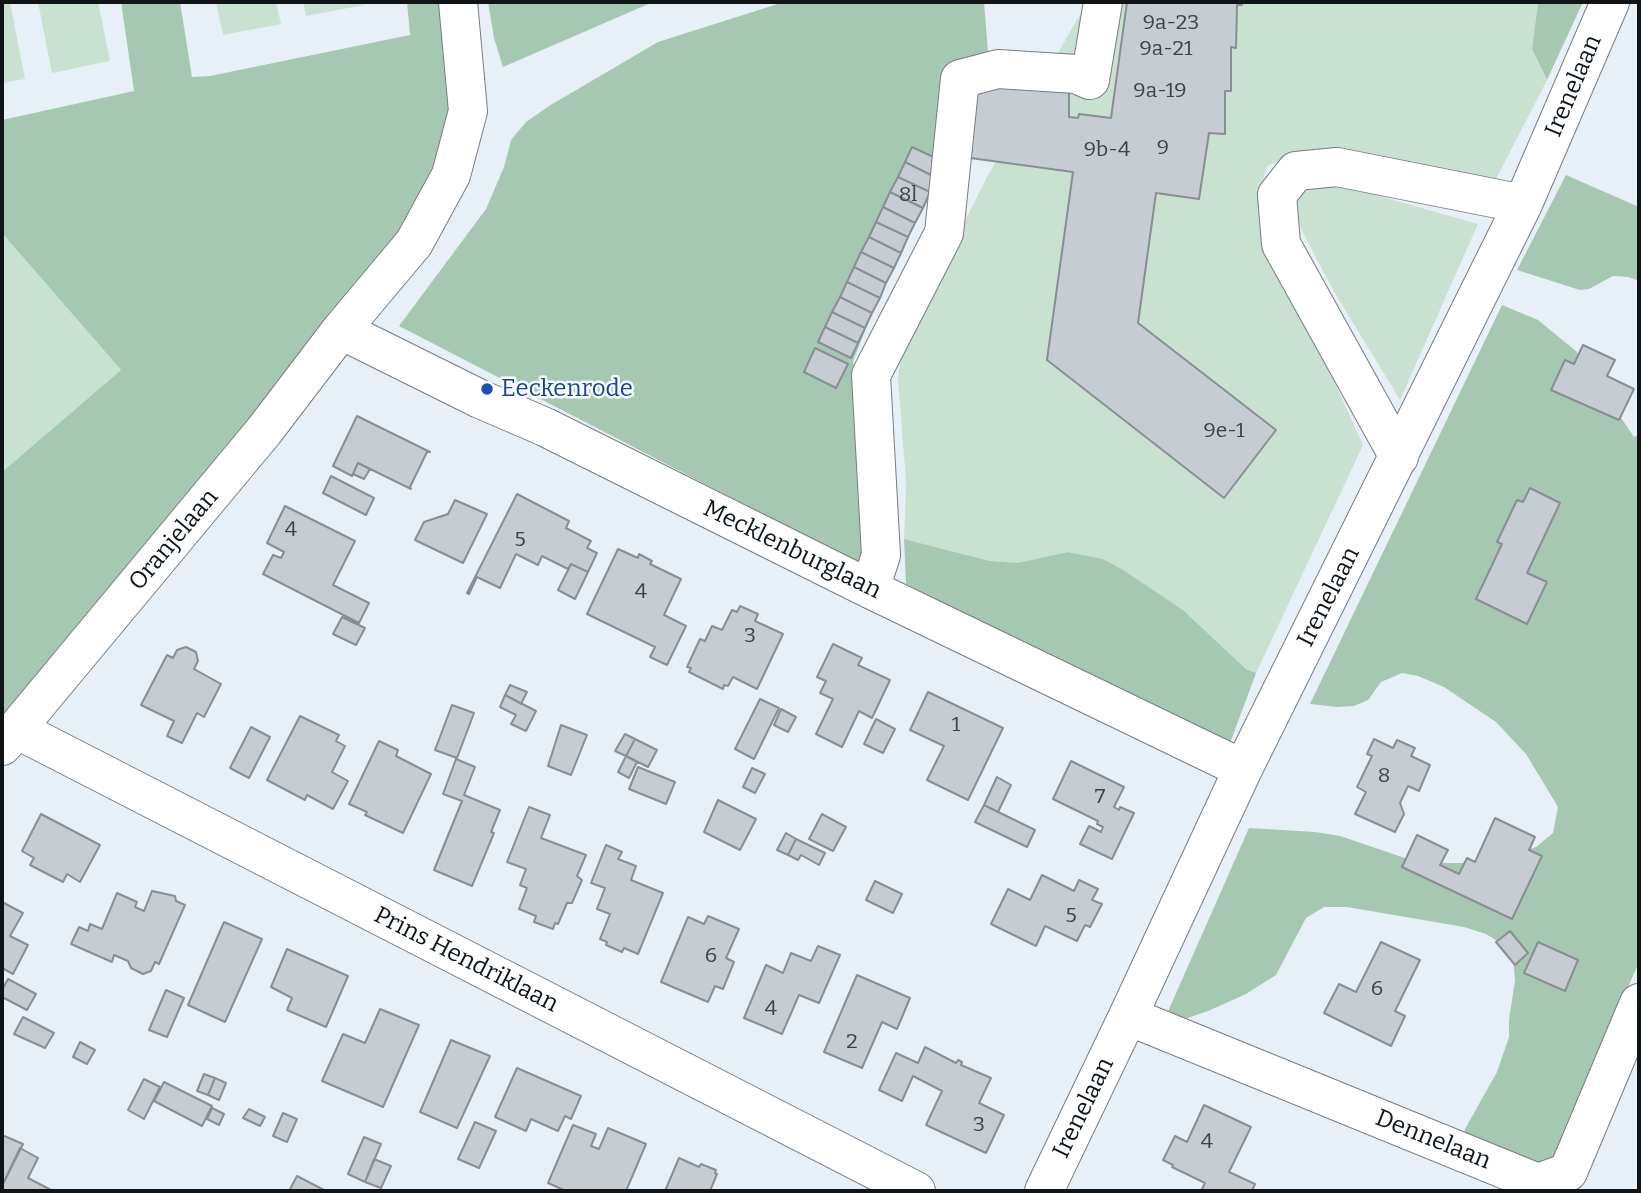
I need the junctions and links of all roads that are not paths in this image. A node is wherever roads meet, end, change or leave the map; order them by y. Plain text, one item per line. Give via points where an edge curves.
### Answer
1 (458, 2) edge
2 (1103, 2) edge
3 (1610, 2) edge
4 (1523, 204) junction
5 (341, 330) junction
6 (1399, 457) junction
7 (870, 589) junction
8 (9, 738) edge
9 (1243, 769) junction
10 (1639, 1003) edge
11 (1128, 1016) junction
12 (916, 1191) edge
13 (1044, 1191) edge

1 - 5 street, Oranjelaan via 468,111 451,175 414,243
2 - 7 street via 1090,80 1076,74 998,69 960,79 944,233 871,375 881,555
3 - 4 street, Irenelaan
4 - 6 street, Irenelaan
4 - 6 street via 1337,167 1296,171 1277,195 1281,244
5 - 7 street, Mecklenburglaan
5 - 8 street, Oranjelaan via 264,431
6 - 9 street, Irenelaan
7 - 9 street, Mecklenburglaan
8 - 12 street, Prins Hendriklaan
9 - 11 street, Irenelaan
10 - 11 street, Dennelaan via 1568,1172 1538,1183
11 - 13 street, Irenelaan

